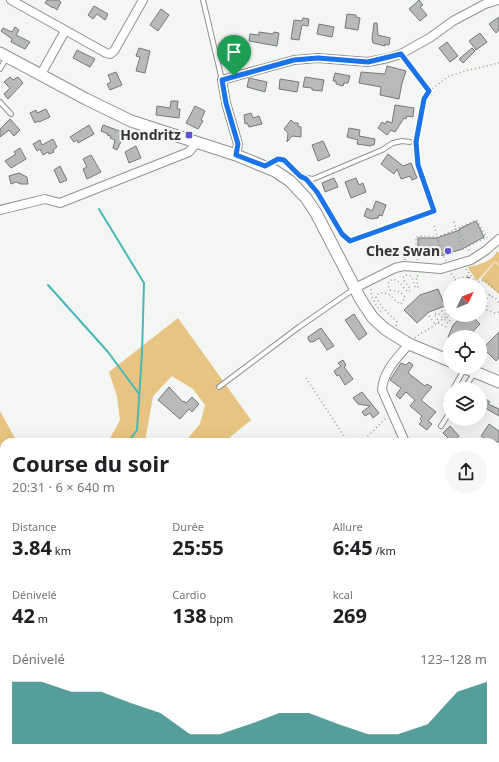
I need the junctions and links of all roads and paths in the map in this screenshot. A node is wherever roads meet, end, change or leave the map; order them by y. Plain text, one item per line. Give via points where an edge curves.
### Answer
1 (11, 0) edge
2 (142, 0) edge
3 (203, 0) edge
4 (498, 0) edge
5 (65, 31) junction
6 (3, 54) edge
7 (401, 54) junction
8 (499, 63) edge
9 (0, 69) edge
10 (41, 74) junction
11 (222, 80) junction
12 (429, 91) junction
13 (0, 102) edge
14 (11, 114) dead end
15 (410, 142) dead end
16 (196, 143) junction
17 (236, 155) junction
18 (265, 166) junction
19 (306, 179) junction
20 (0, 210) edge
21 (453, 220) dead end
22 (434, 226) dead end
23 (456, 229) junction
24 (342, 234) joint
25 (438, 237) junction
26 (499, 239) edge
27 (467, 248) junction
28 (463, 250) junction
29 (395, 256) dead end
30 (416, 256) junction
31 (444, 256) junction
32 (420, 257) junction
33 (438, 257) junction
34 (420, 264) dead end
35 (448, 264) dead end
36 (465, 269) dead end
37 (420, 270) dead end
38 (447, 274) dead end
39 (470, 275) junction
40 (454, 278) edge
41 (461, 278) edge
42 (472, 278) edge
43 (367, 282) junction
44 (487, 283) edge
45 (355, 288) junction
46 (487, 293) edge
47 (499, 293) edge
48 (490, 295) junction
49 (499, 304) edge
50 (499, 312) edge
51 (429, 316) dead end
52 (385, 317) dead end
53 (443, 317) edge
54 (444, 318) joint
55 (443, 319) edge
56 (438, 322) junction
57 (392, 324) dead end
58 (435, 324) junction
59 (395, 327) junction
60 (449, 328) dead end
61 (393, 329) dead end
62 (398, 330) dead end
63 (413, 340) junction
64 (443, 357) edge
65 (480, 374) edge
66 (306, 378) dead end
67 (499, 382) edge
68 (219, 387) dead end
69 (392, 411) junction
70 (443, 423) edge
71 (441, 426) dead end
72 (345, 438) edge
73 (366, 438) edge
74 (403, 438) edge

1 - 5 street
2 - 5 street via 110,54
3 - 11 lane
4 - 7 street via 453,21
5 - 10 street
6 - 9 lane
6 - 10 main road
7 - 11 street via 368,62 318,58 294,60
7 - 12 path
8 - 12 path via 449,76
10 - 16 main road via 115,114
11 - 17 street via 238,144
12 - 24 path via 424,99 416,142 418,165 434,211 350,241
13 - 14 lane
15 - 19 lane via 393,143 312,179
16 - 17 main road
16 - 20 street via 189,152 60,203 45,199
17 - 18 main road
18 - 19 lane via 278,159 284,160
18 - 45 main road via 290,181 306,198
19 - 24 lane via 317,192
21 - 23 path
22 - 25 path
23 - 25 path
23 - 27 path
23 - 27 path via 476,220 485,238
23 - 28 path
25 - 30 path via 416,237
25 - 31 path
25 - 33 path
26 - 43 street via 471,260 441,269 404,266
27 - 28 path
28 - 31 path
29 - 30 path
30 - 32 path
31 - 33 path
31 - 35 path
32 - 33 path
32 - 34 path
36 - 39 path
37 - 59 path via 420,275 416,277 417,288 411,276 404,276 403,279 410,290 408,292 397,280 389,281 390,290 397,291 405,297 401,304 384,292 378,293 376,297 397,322
38 - 40 path via 453,275
39 - 41 path
39 - 42 path
43 - 45 street
43 - 52 path via 372,289 373,300
44 - 47 path
45 - 63 main road via 373,318 385,329
45 - 68 lane
46 - 48 path
48 - 49 path
48 - 50 path via 486,300 486,310
51 - 58 path
53 - 56 path via 438,313 434,314
54 - 54 path via 448,323 450,321 447,316
55 - 56 path
56 - 58 path
56 - 60 path
57 - 59 path
58 - 63 path
59 - 61 path
59 - 62 path
63 - 64 main road
63 - 69 street via 386,372 383,382 382,390
65 - 67 main road
66 - 72 path
69 - 73 path
69 - 74 street
70 - 71 lane

